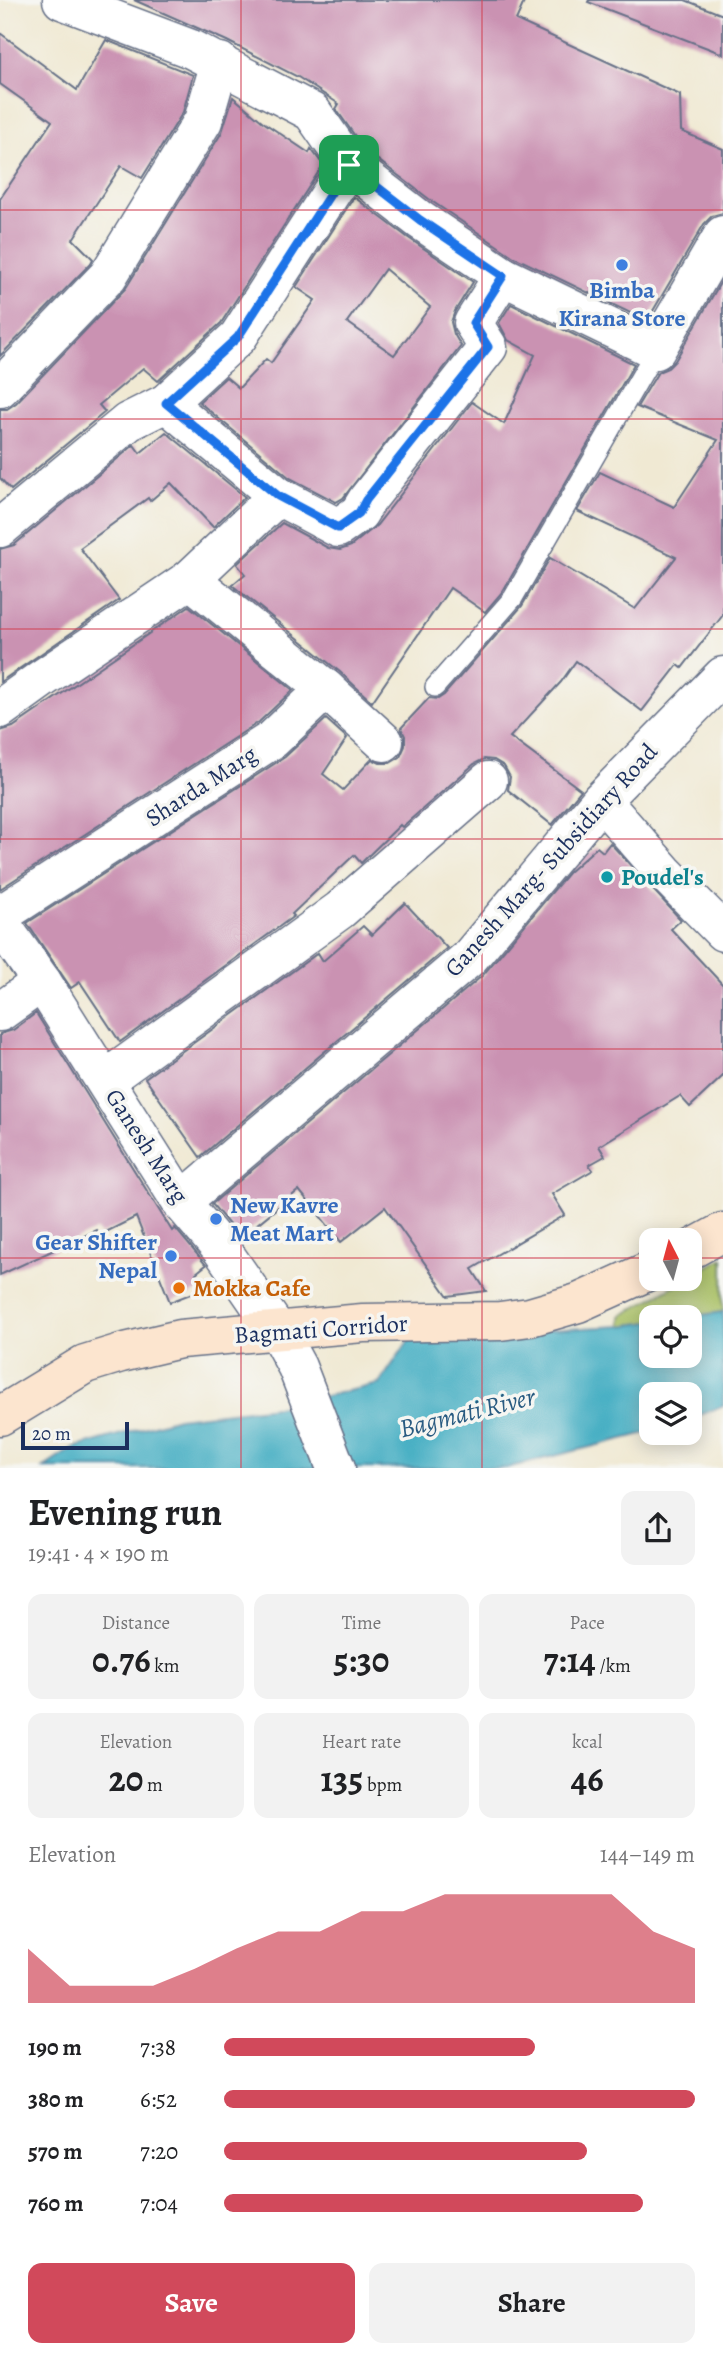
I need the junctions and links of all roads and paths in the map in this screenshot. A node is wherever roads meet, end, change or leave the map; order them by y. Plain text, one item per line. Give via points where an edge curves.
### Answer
1 (62, 0) edge
2 (220, 62) junction
3 (349, 165) junction
4 (723, 235) edge
5 (503, 276) junction
6 (656, 350) junction
7 (0, 388) edge
8 (166, 403) junction
9 (278, 496) junction
10 (0, 528) edge
11 (190, 579) junction
12 (723, 676) edge
13 (435, 687) dead end
14 (327, 689) junction
15 (0, 709) edge
16 (384, 742) dead end
17 (488, 781) dead end
18 (601, 800) junction
19 (0, 915) edge
20 (0, 923) edge
21 (723, 932) edge
22 (42, 982) junction
23 (0, 1012) edge
24 (105, 1080) junction
25 (181, 1202) junction
26 (723, 1232) edge
27 (702, 1243) edge
28 (639, 1275) edge
29 (277, 1330) junction
30 (0, 1416) edge
31 (335, 1468) edge

1 - 2 street
2 - 3 street via 312,112
2 - 7 street via 203,121 108,276
3 - 5 street
3 - 8 street via 238,337
4 - 6 street
5 - 6 street
5 - 9 street via 473,323 488,347 359,513 338,528
6 - 13 lane via 513,598
8 - 9 street
8 - 10 street via 128,422
9 - 11 street
11 - 14 street
11 - 15 street
12 - 18 street, Ganesh Marg- Subsidiary Road
14 - 16 street
14 - 19 street, Sharda Marg via 273,739
17 - 24 street via 341,910
18 - 21 street
18 - 25 street, Ganesh Marg- Subsidiary Road via 469,958
20 - 22 street, Ganesh Marg
22 - 23 street
22 - 24 street, Ganesh Marg
24 - 25 street, Ganesh Marg
25 - 29 street, Ganesh Marg via 222,1250
26 - 27 main road
28 - 29 main road, Bagmati Corridor via 578,1303 530,1317
29 - 30 main road, Bagmati Corridor via 180,1339 85,1364
29 - 31 street, Ganesh Marg via 297,1367

